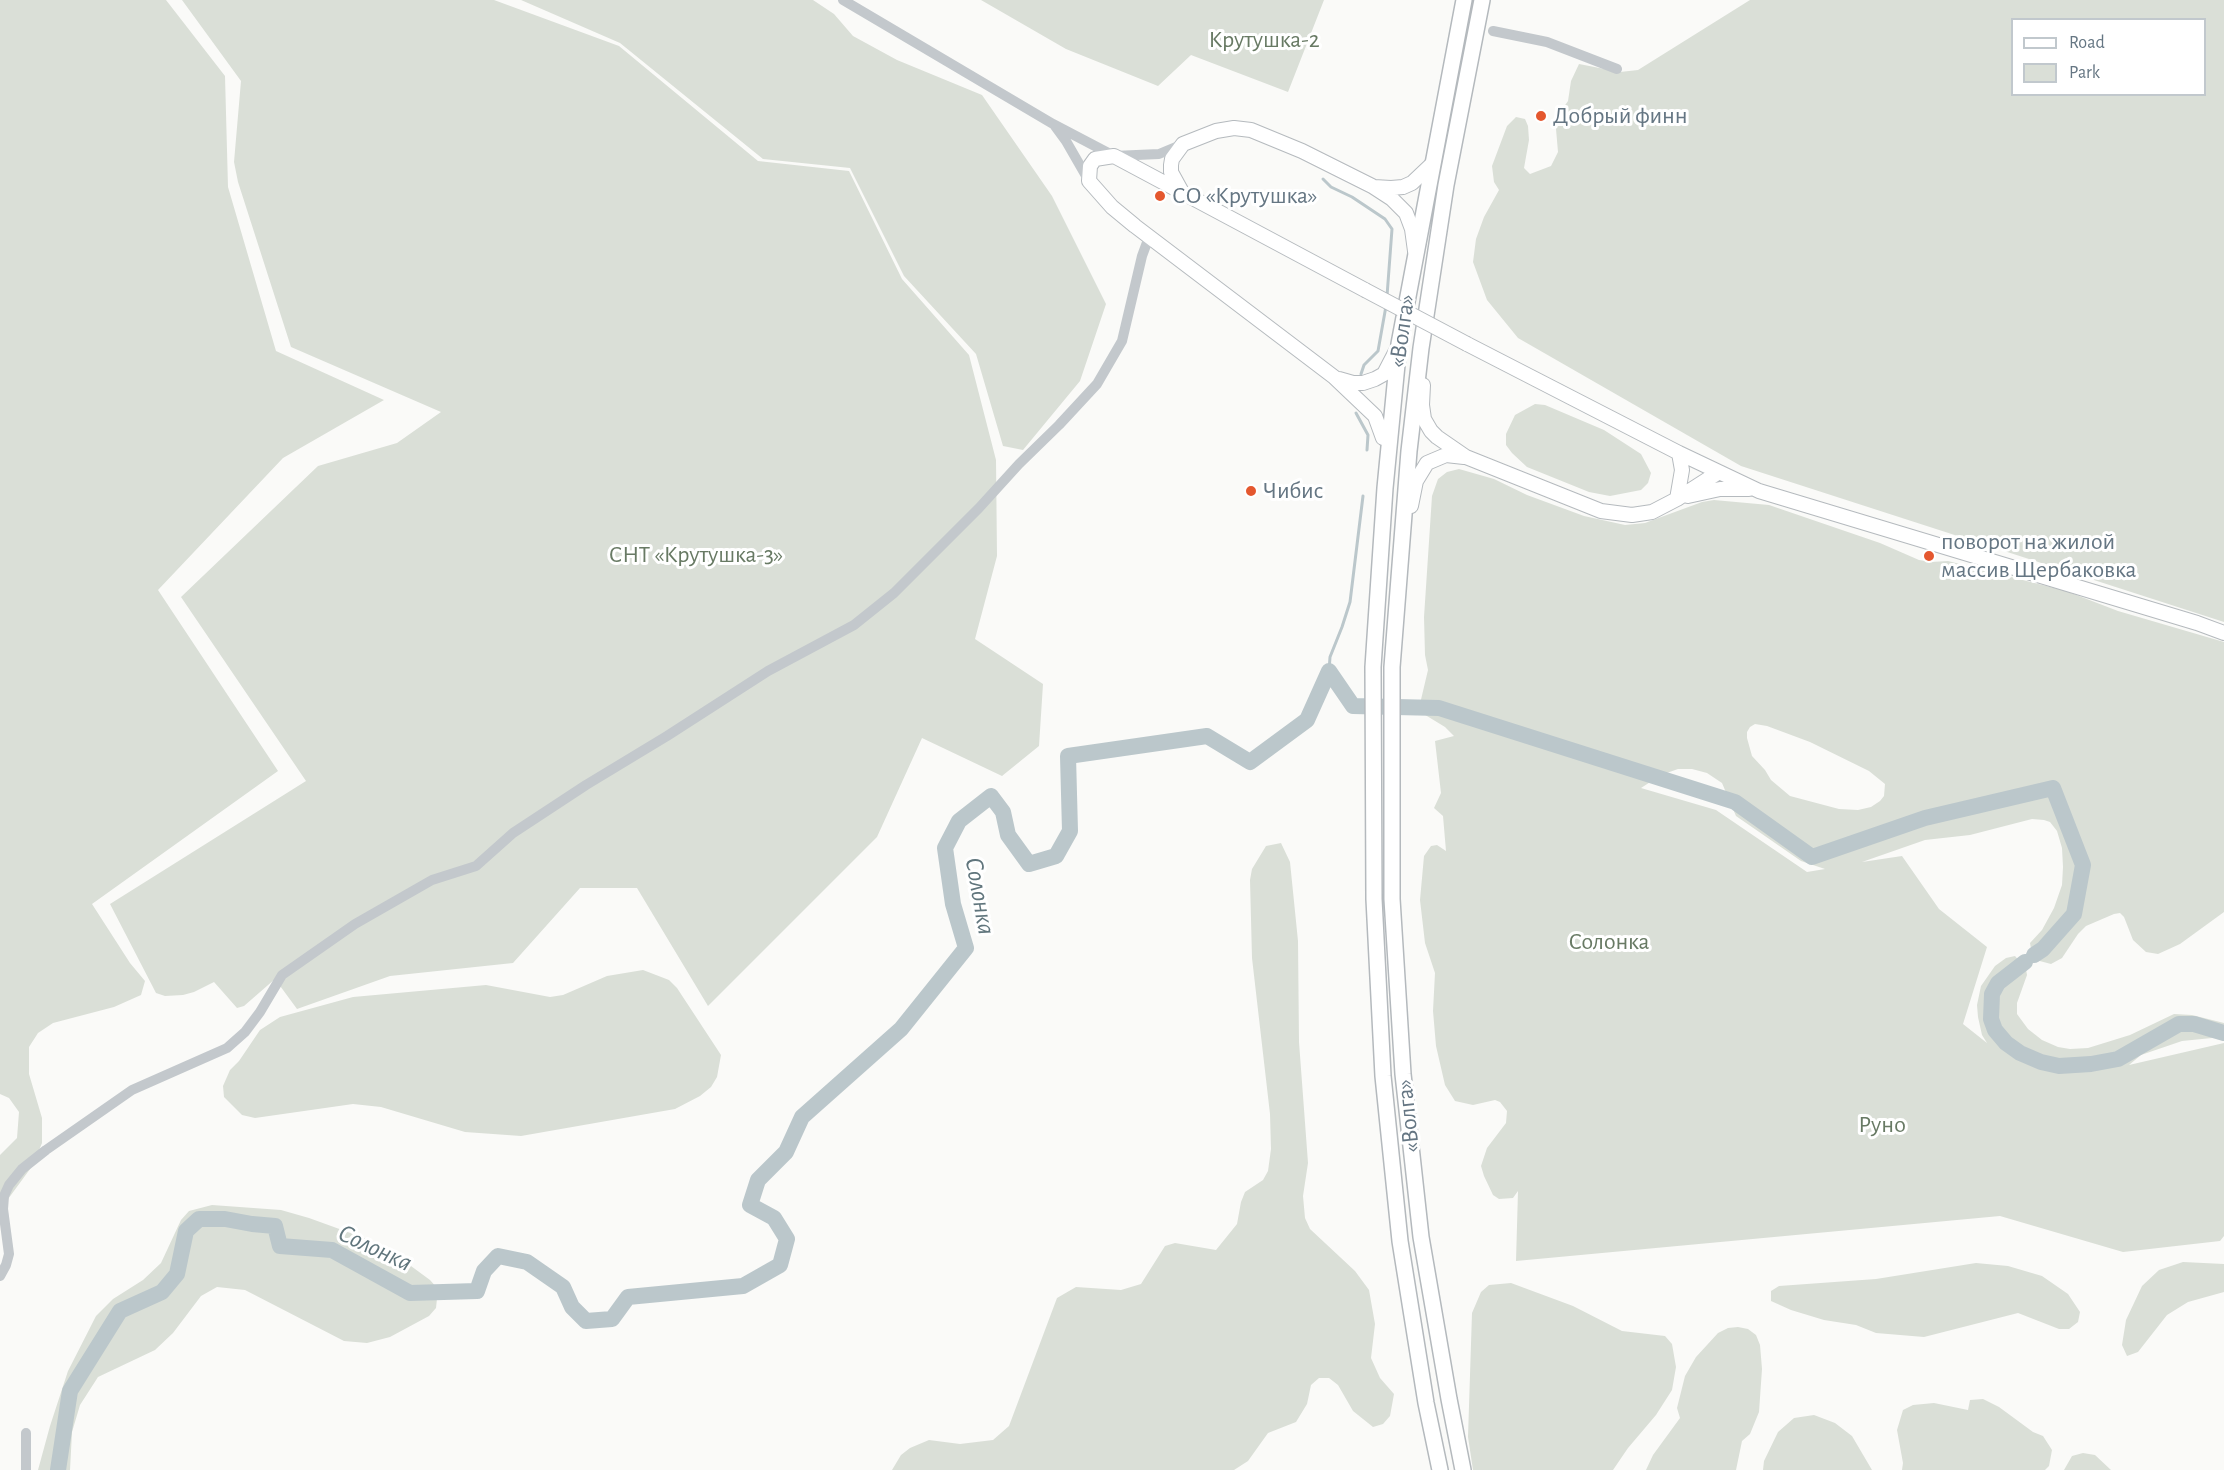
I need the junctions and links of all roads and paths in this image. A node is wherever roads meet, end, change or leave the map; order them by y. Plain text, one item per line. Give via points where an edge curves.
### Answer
1 (843, 0) edge
2 (1464, 0) edge
3 (1482, 0) edge
4 (1492, 31) dead end
5 (1617, 69) dead end
6 (1053, 124) junction
7 (1184, 144) junction
8 (1114, 156) junction
9 (1431, 165) junction
10 (1089, 181) junction
11 (1372, 186) junction
12 (1183, 194) junction
13 (1149, 237) junction
14 (1415, 252) junction
15 (1421, 348) junction
16 (1396, 351) junction
17 (1334, 377) junction
18 (1383, 438) junction
19 (1679, 453) junction
20 (1466, 457) junction
21 (1719, 472) junction
22 (1385, 488) junction
23 (1759, 491) junction
24 (1677, 499) junction
25 (1403, 541) junction
26 (2224, 633) edge
27 (0, 1276) edge
28 (26, 1433) dead end
29 (26, 1470) edge
30 (1440, 1470) edge
31 (1463, 1470) edge

1 - 6 street
2 - 9 highway, «Волга»
3 - 15 highway, «Волга» via 1444,195
4 - 5 street via 1547,42
6 - 8 street
6 - 10 street
7 - 8 street via 1159,154
7 - 11 main road via 1216,131 1251,130
7 - 12 main road via 1171,165
8 - 10 main road via 1095,159
8 - 12 main road
9 - 11 main road via 1402,187
9 - 14 highway, «Волга»
10 - 13 main road via 1112,207
11 - 14 main road via 1406,213
12 - 19 main road, bridge
13 - 17 main road
13 - 27 street via 1122,341 1097,384 894,593 854,625 768,671 586,785 513,833 476,866 432,880 355,924 282,975 251,1023 227,1048 132,1090 46,1150 22,1169 4,1196 9,1254
14 - 16 highway, «Волга»
15 - 20 main road via 1424,419 1437,437
15 - 25 highway, «Волга»
16 - 17 main road via 1384,374 1369,382 1353,383
16 - 18 main road
16 - 22 highway, «Волга»
17 - 18 main road via 1375,416
18 - 22 main road
19 - 21 main road
19 - 24 main road via 1682,470
20 - 24 main road via 1614,514 1641,515
20 - 25 main road via 1446,455 1423,467 1416,481
21 - 23 main road
21 - 24 main road
22 - 30 highway, «Волга» via 1373,667 1372,757 1374,899 1384,1088 1400,1241
23 - 24 main road via 1720,489
23 - 26 main road
25 - 31 highway, «Волга» via 1392,667 1391,757 1392,899 1403,1074 1421,1238
28 - 29 street

